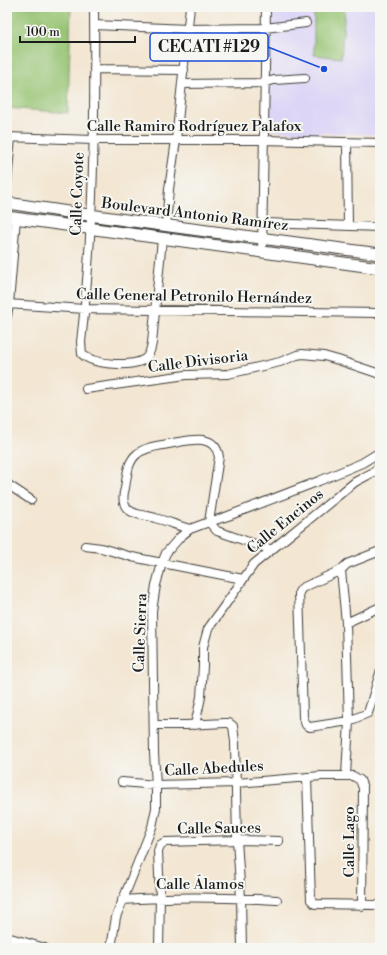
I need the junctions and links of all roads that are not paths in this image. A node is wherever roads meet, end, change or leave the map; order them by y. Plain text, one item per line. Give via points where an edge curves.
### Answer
1 (94, 7) edge
2 (190, 7) edge
3 (266, 7) edge
4 (306, 23) dead end
5 (94, 25) junction
6 (265, 28) junction
7 (188, 29) junction
8 (94, 69) junction
9 (184, 70) junction
10 (305, 78) dead end
11 (263, 83) junction
12 (182, 84) junction
13 (9, 137) edge
14 (93, 140) junction
15 (176, 140) junction
16 (263, 140) junction
17 (347, 142) junction
18 (380, 143) edge
19 (7, 183) edge
20 (7, 203) edge
21 (91, 216) junction
22 (11, 217) edge
23 (264, 222) junction
24 (166, 226) junction
25 (348, 226) junction
26 (380, 227) edge
27 (91, 229) junction
28 (262, 238) junction
29 (162, 239) junction
30 (262, 253) junction
31 (380, 254) edge
32 (380, 268) edge
33 (8, 304) edge
34 (84, 309) junction
35 (155, 310) junction
36 (380, 313) edge
37 (7, 316) edge
38 (380, 374) edge
39 (86, 389) dead end
40 (380, 452) edge
41 (380, 466) edge
42 (7, 484) edge
43 (31, 500) dead end
44 (209, 522) junction
45 (190, 529) junction
46 (85, 546) dead end
47 (272, 550) junction
48 (380, 551) edge
49 (162, 563) junction
50 (341, 570) junction
51 (242, 579) junction
52 (380, 607) edge
53 (346, 623) junction
54 (380, 673) edge
55 (349, 721) junction
56 (154, 725) junction
57 (195, 725) junction
58 (346, 776) junction
59 (307, 777) junction
60 (360, 780) joint
61 (122, 782) dead end
62 (236, 783) junction
63 (156, 785) junction
64 (237, 840) junction
65 (279, 841) dead end
66 (160, 897) junction
67 (241, 898) junction
68 (122, 900) junction
69 (277, 900) dead end
70 (362, 906) junction
71 (380, 907) edge
72 (7, 937) edge
73 (45, 948) edge
74 (111, 948) edge
75 (159, 948) edge
76 (242, 948) edge

1 - 5 street, Calle Coyote
2 - 7 street
3 - 6 street
4 - 6 street
5 - 7 street
5 - 8 street, Calle Coyote
6 - 7 street
6 - 11 street
7 - 9 street
8 - 9 street
8 - 14 street, Calle Coyote
9 - 12 street
10 - 11 street
11 - 12 street
11 - 16 street
12 - 15 street
13 - 14 street, Calle Ramiro Rodríguez Palafox
13 - 19 street
14 - 15 street, Calle Ramiro Rodríguez Palafox
14 - 21 street, Calle Coyote
15 - 16 street, Calle Ramiro Rodríguez Palafox
15 - 24 street
16 - 17 street, Calle Ramiro Rodríguez Palafox
16 - 23 street
17 - 18 street, Calle Ramiro Rodríguez Palafox
17 - 25 street
20 - 21 main road, Boulevard Antonio Ramírez
21 - 24 main road, Boulevard Antonio Ramírez
21 - 27 street, Calle Coyote
22 - 27 main road, Boulevard Antonio Ramírez
22 - 33 street
23 - 25 street
23 - 28 street
24 - 28 main road, Boulevard Antonio Ramírez
25 - 26 street
27 - 29 main road, Boulevard Antonio Ramírez
27 - 34 street, Calle Coyote
28 - 30 street
28 - 31 main road, Boulevard Antonio Ramírez
29 - 30 main road, Boulevard Antonio Ramírez
29 - 35 street
30 - 32 main road, Boulevard Antonio Ramírez
33 - 34 street, Calle General Petronilo Hernández
33 - 37 street
34 - 35 street, Calle General Petronilo Hernández
34 - 35 street, Calle Coyote via 81,352 85,357 106,364 144,359 152,344
35 - 36 street, Calle General Petronilo Hernández
38 - 39 street, Calle Divisoria via 324,356 297,354 280,362 228,374 186,375
40 - 44 street, Calle Sierra via 362,463 320,481
41 - 47 street, Calle Encinos via 354,482
42 - 43 street
44 - 45 street, Calle Sierra
44 - 45 street via 219,457 214,445 195,439 146,449 136,454 130,464 124,494 127,510
44 - 47 street via 217,531
45 - 49 street, Calle Sierra via 172,545
46 - 49 street
47 - 51 street, Calle Encinos via 254,564
48 - 50 street via 347,564
49 - 51 street
49 - 56 street, Calle Sierra via 152,611
50 - 53 street
50 - 55 street via 302,588 299,592 303,717 306,725 310,726
51 - 57 street, Calle Encinos via 208,629 203,647 201,696
52 - 53 street
53 - 55 street
54 - 55 street via 368,713
55 - 58 street
56 - 57 street
56 - 63 street, Calle Sierra
57 - 62 street via 232,725
58 - 59 street, Calle Abedules
58 - 60 street, Calle Abedules
59 - 62 street, Calle Abedules
59 - 70 street via 312,903
60 - 70 street, Calle Lago via 363,788
61 - 63 street, Calle Abedules
62 - 63 street, Calle Abedules
62 - 64 street
63 - 68 street, Calle Sierra via 156,808 152,827
64 - 65 street, Calle Sauces
64 - 66 street, Calle Sauces via 165,842 160,845
64 - 67 street
66 - 67 street, Calle Álamos
66 - 68 street, Calle Álamos
66 - 75 street
67 - 69 street, Calle Álamos
67 - 76 street
68 - 74 street, Calle Sierra via 116,917
70 - 71 street
72 - 73 street

